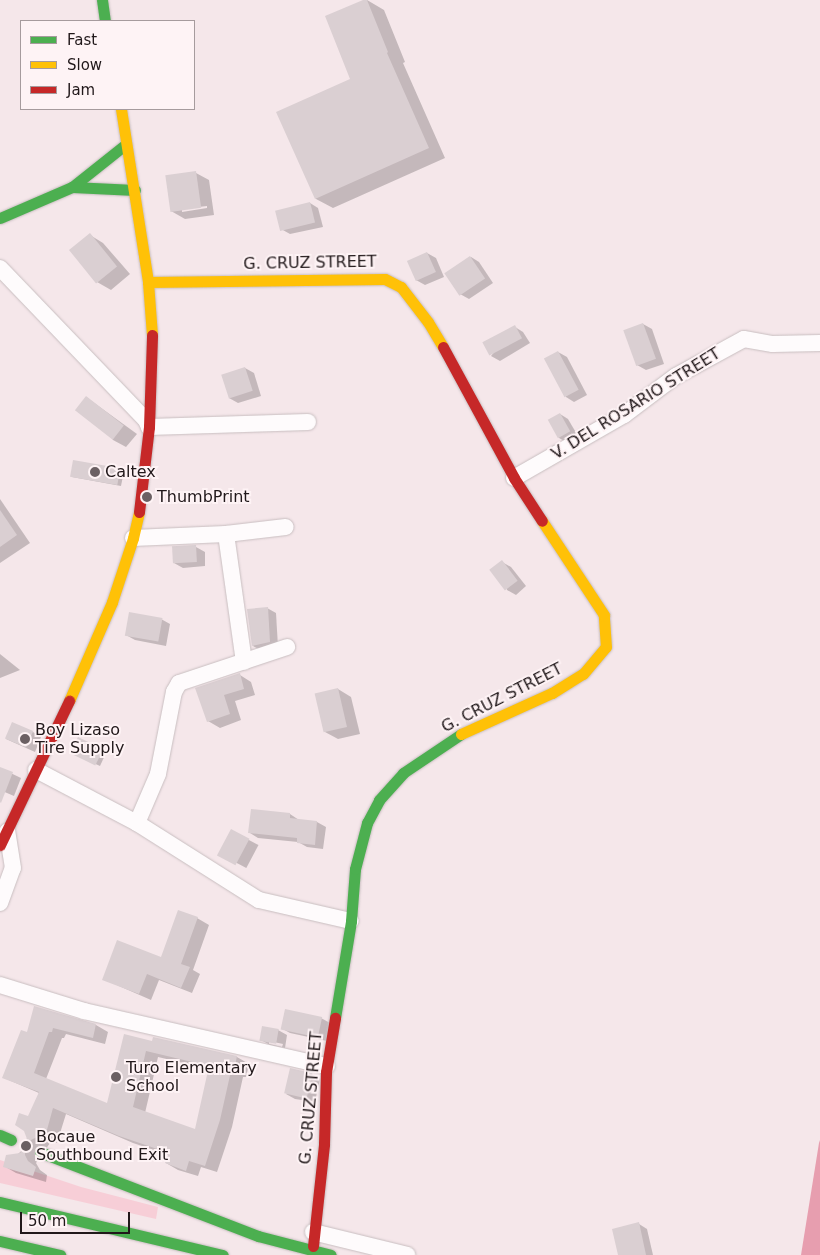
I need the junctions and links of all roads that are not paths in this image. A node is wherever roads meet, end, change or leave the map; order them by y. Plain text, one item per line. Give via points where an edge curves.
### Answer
1 (102, 0) edge
2 (106, 20) edge
3 (120, 110) edge
4 (126, 144) junction
5 (72, 187) junction
6 (135, 190) junction
7 (0, 218) edge
8 (0, 268) edge
9 (148, 282) junction
10 (820, 343) edge
11 (308, 422) dead end
12 (149, 427) junction
13 (514, 478) junction
14 (286, 527) dead end
15 (226, 534) junction
16 (133, 538) junction
17 (287, 647) dead end
18 (244, 662) junction
19 (36, 770) junction
20 (137, 823) junction
21 (4, 838) edge
22 (0, 903) edge
23 (351, 921) junction
24 (0, 985) edge
25 (327, 1066) junction
26 (40, 1152) dead end
27 (0, 1202) edge
28 (313, 1239) joint
29 (0, 1241) edge
30 (60, 1255) edge
31 (223, 1255) edge
32 (331, 1255) edge
33 (407, 1255) edge

1 - 2 main road
3 - 4 main road
4 - 5 main road
4 - 6 main road
5 - 6 main road
5 - 7 main road
6 - 9 main road
8 - 12 street via 146,420
9 - 12 main road via 153,347
9 - 13 main road, G. CRUZ STREET via 385,279 401,287 452,360
10 - 13 street, V. DEL ROSARIO STREET via 774,344 744,339 676,376 624,415
11 - 12 street
12 - 16 main road
13 - 23 main road, G. CRUZ STREET via 604,615 606,647 583,674 560,689 465,731 403,773 378,800 367,823 356,869
14 - 15 street
15 - 16 street
15 - 18 street
16 - 19 main road via 112,602
17 - 18 street
18 - 20 street via 178,683 158,774
19 - 20 street
19 - 21 main road
20 - 23 street via 259,900
21 - 22 street via 13,868
23 - 25 main road, G. CRUZ STREET
24 - 25 street via 84,1012
25 - 28 main road, G. CRUZ STREET via 324,1144
26 - 32 main road via 258,1236
27 - 31 main road
28 - 33 street
29 - 30 main road

